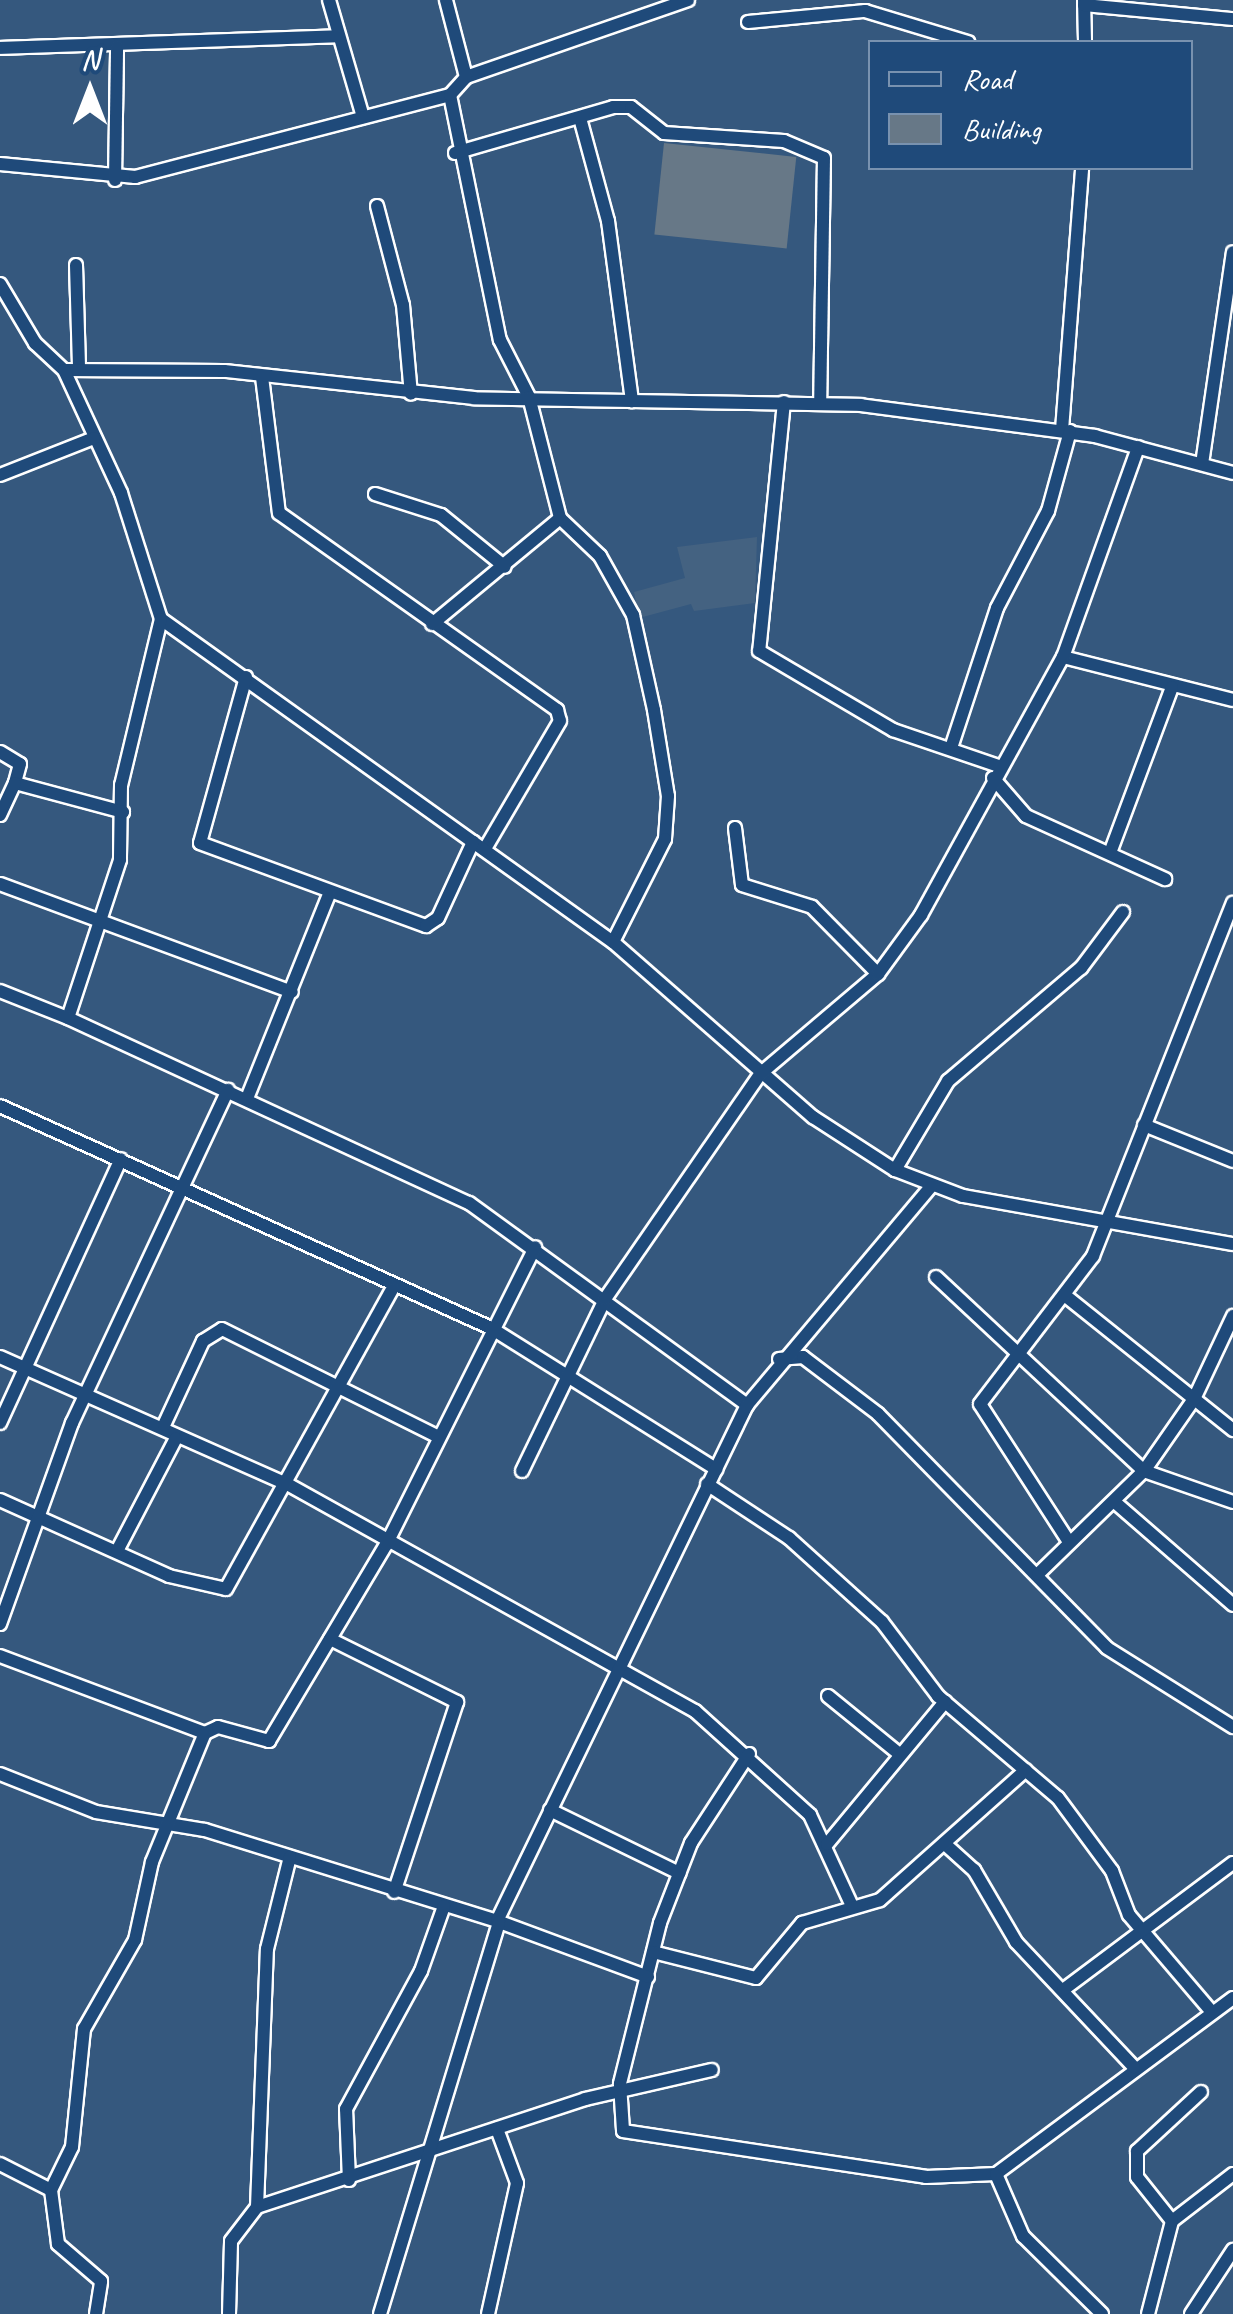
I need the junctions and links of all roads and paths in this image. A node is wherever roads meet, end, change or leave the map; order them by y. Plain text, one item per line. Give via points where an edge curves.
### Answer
1 (329, 0) edge
2 (446, 0) edge
3 (688, 0) edge
4 (1084, 2) edge
5 (1233, 19) edge
6 (748, 22) dead end
7 (339, 36) junction
8 (962, 40) edge
9 (1085, 40) edge
10 (118, 46) junction
11 (0, 48) edge
12 (466, 77) junction
13 (450, 95) junction
14 (362, 117) junction
15 (580, 118) junction
16 (455, 153) junction
17 (0, 164) edge
18 (1082, 170) edge
19 (115, 180) junction
20 (377, 206) dead end
21 (1233, 252) edge
22 (76, 265) dead end
23 (0, 284) edge
24 (79, 365) junction
25 (64, 370) junction
26 (262, 377) junction
27 (1068, 393) junction
28 (411, 394) junction
29 (530, 398) junction
30 (632, 401) junction
31 (784, 402) junction
32 (820, 404) junction
33 (1066, 431) junction
34 (1095, 436) junction
35 (94, 438) junction
36 (1138, 447) junction
37 (1202, 464) junction
38 (1233, 473) edge
39 (0, 475) edge
40 (375, 494) dead end
41 (560, 518) junction
42 (505, 567) junction
43 (160, 619) junction
44 (432, 624) junction
45 (1064, 657) junction
46 (246, 676) junction
47 (1172, 687) junction
48 (1233, 700) edge
49 (952, 744) junction
50 (0, 752) edge
51 (996, 772) junction
52 (15, 783) junction
53 (123, 812) junction
54 (0, 815) edge
55 (735, 828) dead end
56 (479, 846) junction
57 (1110, 853) junction
58 (1165, 879) dead end
59 (0, 884) edge
60 (329, 895) junction
61 (1233, 903) edge
62 (1123, 912) dead end
63 (100, 920) junction
64 (613, 942) junction
65 (878, 974) junction
66 (0, 992) edge
67 (292, 992) junction
68 (68, 1018) junction
69 (760, 1074) junction
70 (228, 1090) junction
71 (248, 1096) junction
72 (0, 1106) edge
73 (1144, 1125) junction
74 (121, 1159) junction
75 (1233, 1161) edge
76 (895, 1170) junction
77 (181, 1182) junction
78 (932, 1185) junction
79 (1107, 1219) junction
80 (1233, 1244) edge
81 (535, 1247) junction
82 (936, 1278) dead end
83 (392, 1288) junction
84 (1067, 1298) junction
85 (606, 1300) junction
86 (1233, 1316) edge
87 (491, 1328) junction
88 (1024, 1352) junction
89 (0, 1357) edge
90 (779, 1359) junction
91 (19, 1365) junction
92 (570, 1371) junction
93 (340, 1386) junction
94 (87, 1394) junction
95 (1194, 1399) junction
96 (747, 1405) junction
97 (0, 1423) edge
98 (164, 1425) junction
99 (1233, 1430) edge
100 (439, 1437) junction
101 (176, 1438) junction
102 (716, 1468) junction
103 (522, 1470) dead end
104 (1144, 1471) junction
105 (706, 1484) junction
106 (288, 1485) junction
107 (0, 1500) edge
108 (1233, 1502) edge
109 (1117, 1504) junction
110 (40, 1516) junction
111 (1069, 1542) junction
112 (386, 1546) junction
113 (117, 1552) junction
114 (1038, 1574) junction
115 (1233, 1606) edge
116 (0, 1624) edge
117 (330, 1639) junction
118 (0, 1656) edge
119 (623, 1669) junction
120 (828, 1696) dead end
121 (945, 1702) junction
122 (1233, 1727) edge
123 (205, 1732) junction
124 (897, 1752) junction
125 (749, 1754) junction
126 (1026, 1770) junction
127 (0, 1774) edge
128 (550, 1810) junction
129 (166, 1826) junction
130 (827, 1844) junction
131 (946, 1845) junction
132 (290, 1858) junction
133 (1233, 1862) edge
134 (679, 1874) junction
135 (394, 1892) junction
136 (444, 1906) junction
137 (852, 1906) junction
138 (498, 1921) junction
139 (1144, 1932) junction
140 (653, 1952) junction
141 (648, 1977) junction
142 (1063, 1990) junction
143 (1232, 2002) edge
144 (1211, 2011) junction
145 (1134, 2067) junction
146 (712, 2070) dead end
147 (1201, 2092) dead end
148 (619, 2096) junction
149 (497, 2130) junction
150 (423, 2155) junction
151 (0, 2164) edge
152 (996, 2174) junction
153 (1233, 2174) edge
154 (349, 2180) junction
155 (51, 2190) junction
156 (257, 2207) junction
157 (1172, 2221) junction
158 (1233, 2250) edge
159 (96, 2314) edge
160 (229, 2314) edge
161 (380, 2314) edge
162 (488, 2314) edge
163 (1102, 2314) edge
164 (1136, 2314) edge
165 (1146, 2314) edge
166 (1191, 2314) edge

1 - 7 street
2 - 12 street
3 - 12 street
4 - 5 street
4 - 9 street
6 - 8 street via 865,10
7 - 10 street
7 - 14 street
10 - 11 street
10 - 19 street
12 - 13 street
13 - 14 street
13 - 16 street
14 - 19 street
15 - 16 street
15 - 30 street via 608,221
15 - 32 street via 630,107 664,132 784,140 824,158
16 - 29 street via 489,303
17 - 19 street
18 - 27 street
20 - 28 street via 403,305
21 - 37 street
22 - 24 street
23 - 25 street via 35,344
24 - 25 street
24 - 26 street
25 - 35 street
26 - 28 street
26 - 44 street via 279,514
27 - 33 street
27 - 34 street via 1076,421
28 - 29 street
29 - 30 street
29 - 41 street
30 - 31 street
31 - 32 street
31 - 49 street via 759,651 893,730
32 - 33 street
33 - 34 street
33 - 49 street via 1048,511 996,608
34 - 36 street
35 - 39 street
35 - 43 street
36 - 37 street
36 - 45 street
37 - 38 street
40 - 42 street via 441,515
41 - 42 street
41 - 64 street via 600,556 633,615 668,796 665,839
42 - 44 street
43 - 46 street
43 - 53 street via 121,785
44 - 56 street via 546,700 560,721
45 - 47 street
45 - 51 street
46 - 56 street
46 - 60 street via 200,843
47 - 48 street
47 - 57 street
49 - 51 street
50 - 52 street via 20,764
51 - 57 street via 1026,816
51 - 65 street
52 - 53 street
52 - 54 street
53 - 63 street via 120,860
55 - 65 street via 742,885 812,907
56 - 60 street via 432,926
56 - 64 street
57 - 58 street
59 - 63 street
60 - 67 street
61 - 73 street
62 - 76 street via 1081,968 948,1081
63 - 67 street
63 - 68 street
64 - 69 street
65 - 69 street
66 - 68 street
67 - 71 street
68 - 70 street
69 - 76 street
69 - 85 street
70 - 71 street
70 - 77 street
71 - 81 street via 449,1192
72 - 74 street
73 - 75 street
73 - 79 street
74 - 77 street
74 - 91 street
76 - 78 street
77 - 83 street
77 - 94 street
78 - 79 street via 1024,1211
78 - 90 street
79 - 80 street
79 - 84 street
81 - 85 street
81 - 87 street
82 - 88 street
83 - 87 street
83 - 93 street
84 - 88 street
84 - 95 street
85 - 92 street
85 - 96 street
86 - 95 street
87 - 92 street
87 - 100 street
88 - 104 street
88 - 111 street via 980,1408
89 - 91 street
90 - 96 street
90 - 114 street via 804,1357 878,1414
91 - 94 street
91 - 97 street
92 - 102 street
92 - 103 street
93 - 98 street via 216,1329
93 - 100 street
93 - 106 street
94 - 98 street
94 - 110 street
95 - 99 street
95 - 104 street
96 - 102 street
98 - 101 street
100 - 112 street
101 - 106 street
101 - 113 street
102 - 105 street
104 - 108 street
104 - 109 street
105 - 119 street
105 - 121 street via 788,1538 882,1622
106 - 112 street
106 - 113 street via 226,1589
107 - 110 street
109 - 111 street
109 - 115 street
110 - 113 street
110 - 116 street
111 - 114 street
112 - 117 street
112 - 119 street
114 - 122 street via 1107,1648
117 - 123 street via 270,1740 218,1727
117 - 135 street via 456,1702
118 - 123 street
119 - 125 street
119 - 128 street
120 - 124 street
121 - 124 street
121 - 126 street
123 - 129 street
124 - 130 street
125 - 130 street
125 - 134 street
126 - 131 street
126 - 139 street via 1093,1842
127 - 129 street via 96,1812
128 - 134 street
128 - 138 street
129 - 132 street
129 - 155 street via 135,1940 84,2028 72,2147
130 - 137 street
131 - 137 street via 880,1900
131 - 142 street
132 - 135 street
132 - 156 street via 267,1949
133 - 139 street
134 - 140 street
135 - 136 street
136 - 138 street
136 - 154 street via 421,1971 346,2108
137 - 140 street via 802,1922 756,1978
138 - 141 street
138 - 150 street via 464,2059
139 - 142 street
139 - 144 street
140 - 141 street
141 - 148 street
142 - 145 street
143 - 144 street
144 - 145 street
145 - 152 street
146 - 148 street
147 - 157 street via 1138,2150 1137,2178
148 - 149 street
148 - 152 street via 622,2130 926,2178
149 - 150 street
149 - 162 street via 517,2183
150 - 154 street
150 - 161 street
151 - 155 street
152 - 163 street via 1023,2236
153 - 157 street
154 - 156 street
155 - 159 street via 58,2244 100,2281
156 - 160 street via 231,2241
157 - 165 street
158 - 166 street
164 - 165 street

